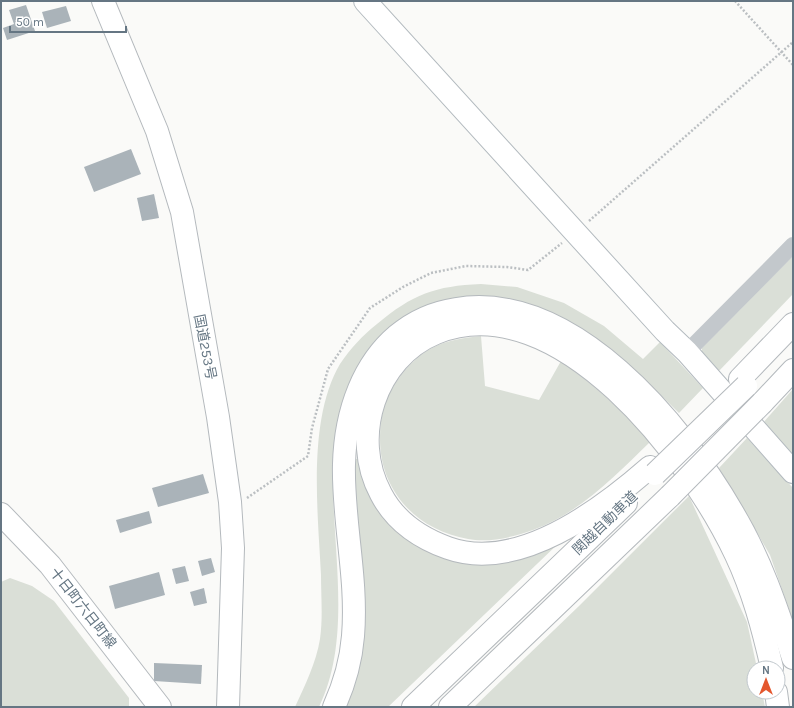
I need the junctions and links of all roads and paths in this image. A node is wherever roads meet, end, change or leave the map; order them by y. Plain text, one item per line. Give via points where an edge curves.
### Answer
1 (103, 1) edge
2 (365, 1) edge
3 (735, 1) edge
4 (793, 42) edge
5 (781, 52) junction
6 (793, 65) edge
7 (576, 232) junction
8 (793, 245) edge
9 (793, 324) edge
10 (793, 334) edge
11 (687, 352) junction
12 (793, 370) edge
13 (743, 382) junction
14 (653, 470) junction
15 (793, 472) edge
16 (1, 514) edge
17 (793, 658) edge
18 (770, 660) edge
19 (160, 707) edge
20 (228, 707) edge
21 (334, 707) edge
22 (413, 707) edge
23 (450, 707) edge

1 - 20 main road, 国道253号 via 157,131 182,212 218,417 230,502 233,548
2 - 7 main road
3 - 5 path
4 - 5 path
5 - 6 path
5 - 7 path
7 - 11 main road
8 - 11 street
9 - 13 main road
10 - 13 main road, 関越自動車道
11 - 15 main road
12 - 23 main road, 関越自動車道, bridge via 670,496
13 - 14 main road, 関越自動車道, bridge
14 - 18 main road via 599,509 549,537 497,552 451,550 408,527 381,495 368,454 370,414 376,393 387,373 402,355 437,333 478,325 499,326 522,331 561,349 587,366 635,409 683,464 702,492 737,556 754,598
14 - 22 main road, 関越自動車道
16 - 19 main road, 十日町六日町線 via 50,565
17 - 21 main road via 770,591 734,514 692,449 647,398 603,358 560,328 512,310 466,307 443,311 421,320 400,332 384,346 370,365 352,407 344,441 343,466 353,588 353,638 344,682

